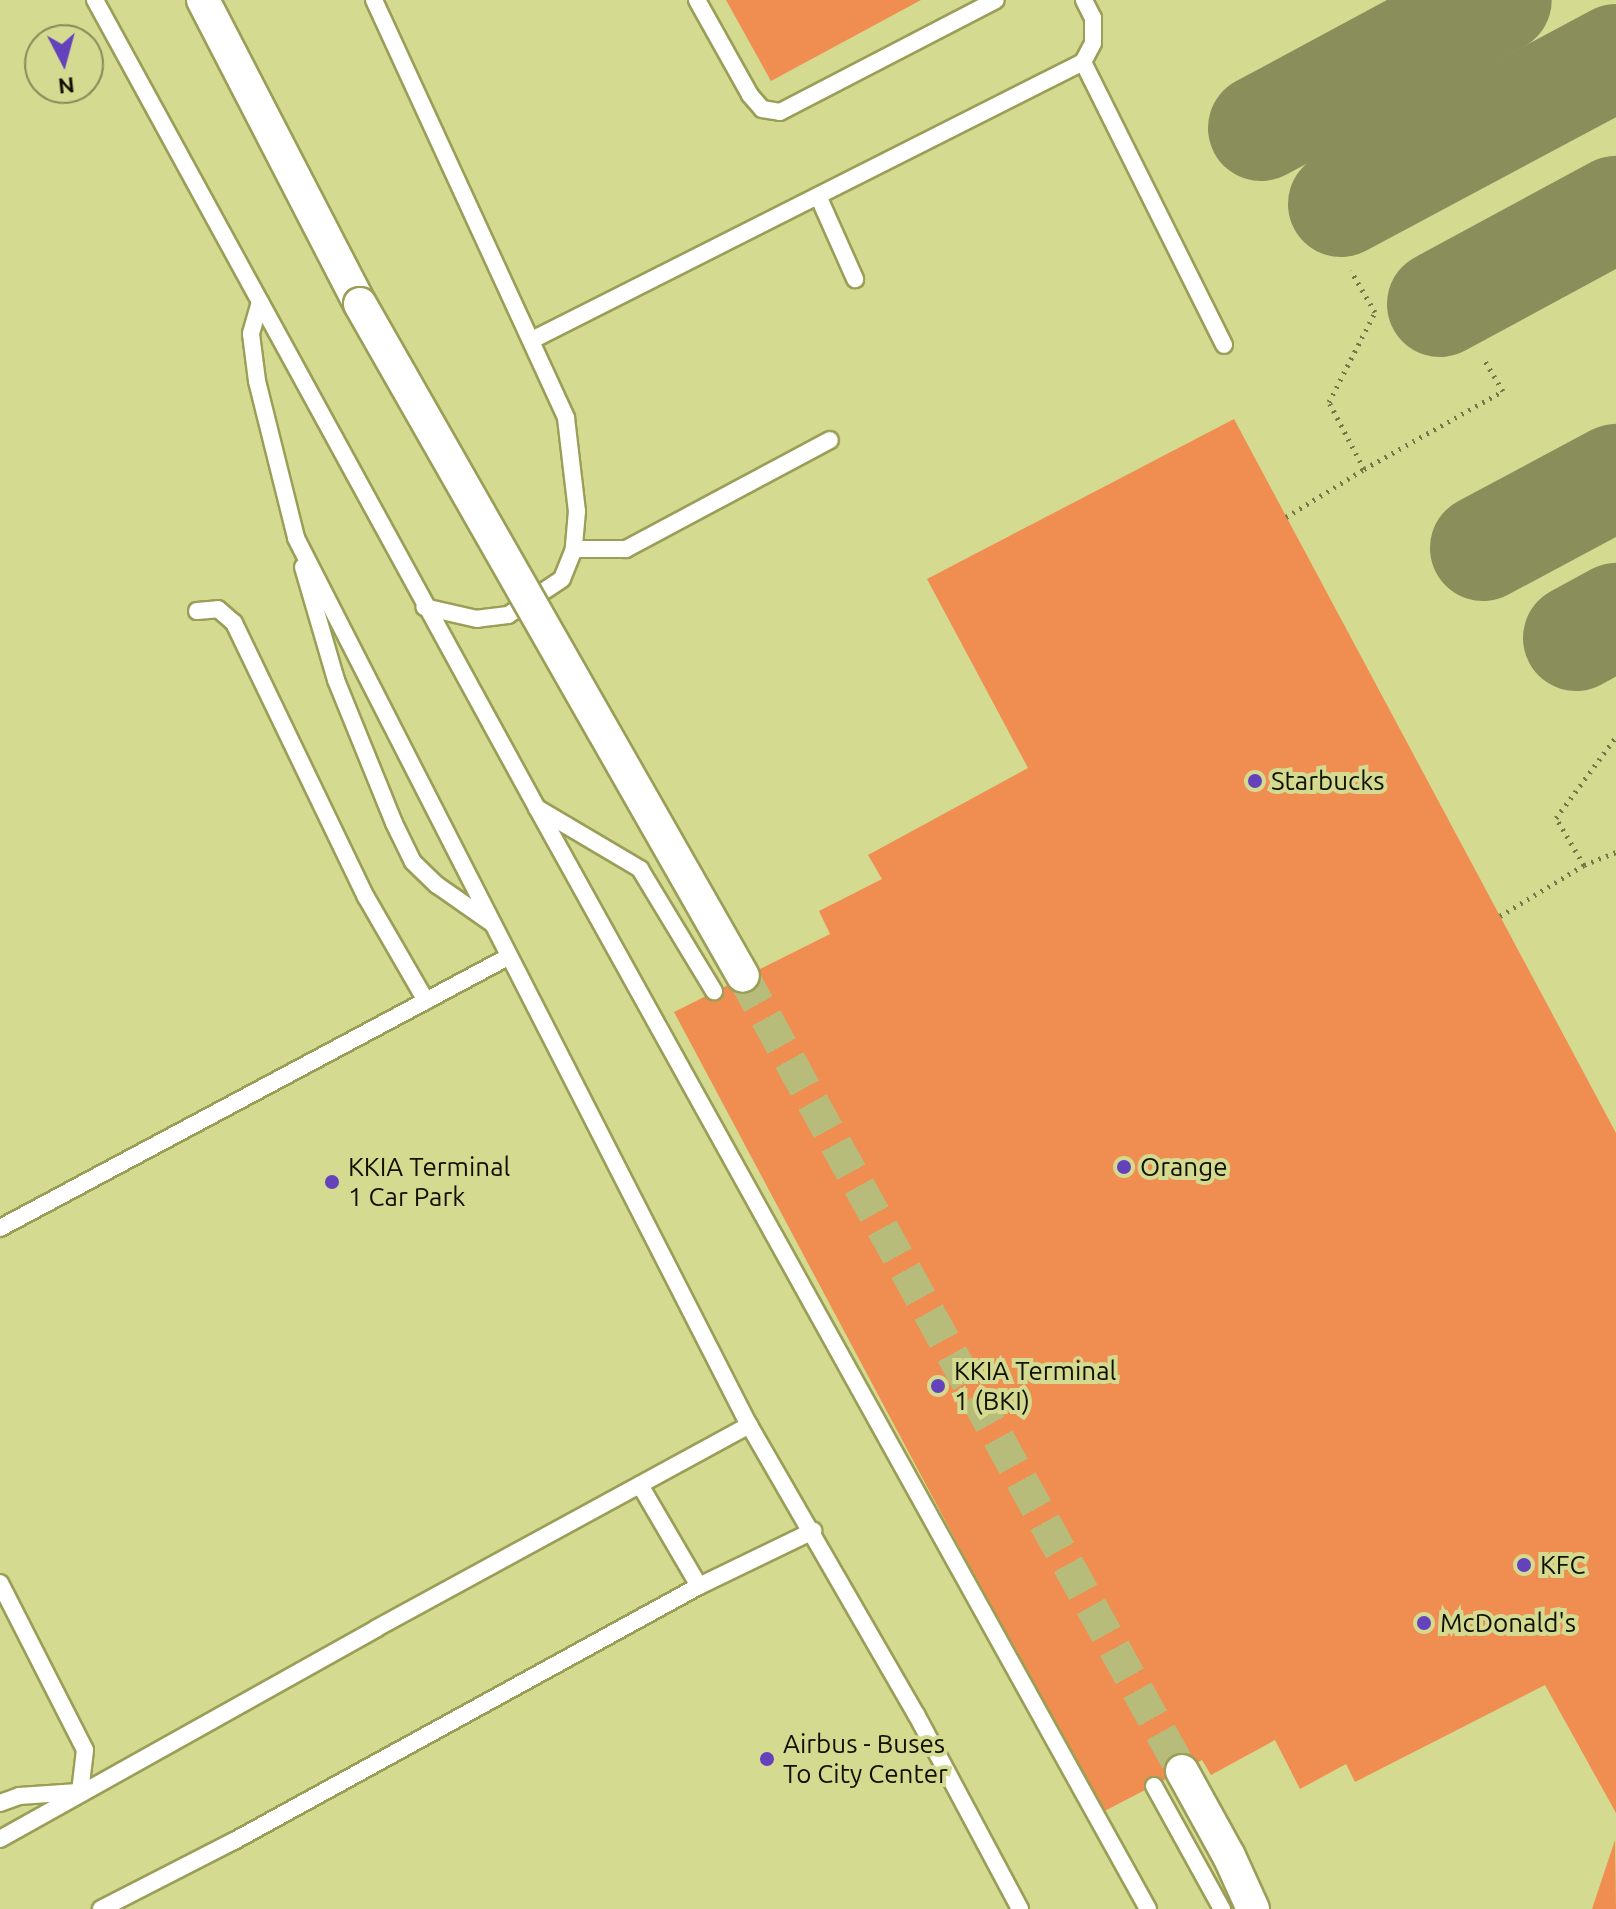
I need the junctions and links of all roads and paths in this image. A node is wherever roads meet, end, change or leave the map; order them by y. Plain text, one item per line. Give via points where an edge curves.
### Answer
1 (95, 0) edge
2 (203, 0) edge
3 (697, 0) edge
4 (996, 0) edge
5 (1084, 0) edge
6 (377, 1) edge
7 (1083, 62) junction
8 (819, 198) junction
9 (1351, 271) dead end
10 (855, 279) dead end
11 (260, 302) junction
12 (532, 340) junction
13 (1224, 345) dead end
14 (1484, 359) dead end
15 (830, 440) dead end
16 (1364, 469) junction
17 (1286, 517) dead end
18 (296, 538) junction
19 (574, 549) junction
20 (424, 607) junction
21 (197, 611) dead end
22 (1616, 737) edge
23 (537, 808) junction
24 (1616, 852) edge
25 (1584, 865) junction
26 (1500, 916) dead end
27 (495, 926) junction
28 (508, 957) junction
29 (743, 976) tunnel mouth
30 (714, 991) dead end
31 (426, 1001) junction
32 (0, 1228) edge
33 (749, 1425) junction
34 (640, 1485) junction
35 (813, 1531) junction
36 (0, 1583) edge
37 (699, 1586) junction
38 (1182, 1771) tunnel mouth
39 (1154, 1786) dead end
40 (80, 1792) junction
41 (0, 1803) edge
42 (0, 1839) edge
43 (101, 1909) edge
44 (1020, 1909) edge
45 (1148, 1909) edge
46 (1222, 1909) edge
47 (1253, 1909) edge

1 - 11 lane
2 - 29 street, bridge via 360,304
3 - 4 lane via 750,95 762,109 780,112
5 - 7 lane via 1093,18 1093,43
6 - 12 lane
7 - 8 lane
7 - 13 lane
8 - 10 lane
8 - 12 lane
9 - 16 path via 1375,312 1329,402
11 - 18 lane via 251,334 257,381
11 - 20 lane
12 - 19 lane via 566,418 577,511
14 - 16 path via 1503,391
15 - 19 lane via 626,549
16 - 17 path
18 - 27 lane
18 - 27 lane via 336,680 413,862
19 - 20 lane via 562,579 508,615 477,619
20 - 23 lane
21 - 31 lane via 218,609 234,623 366,897
22 - 25 path via 1556,818
23 - 30 lane via 640,869
23 - 45 lane
24 - 25 path
25 - 26 path
27 - 28 lane
28 - 31 lane
28 - 33 lane
31 - 32 lane
33 - 34 lane
33 - 35 lane
34 - 37 lane
34 - 40 lane
35 - 37 lane
35 - 44 lane
36 - 40 lane via 85,1750
37 - 43 lane
38 - 47 street
39 - 46 lane
40 - 41 lane via 19,1796
40 - 42 lane

